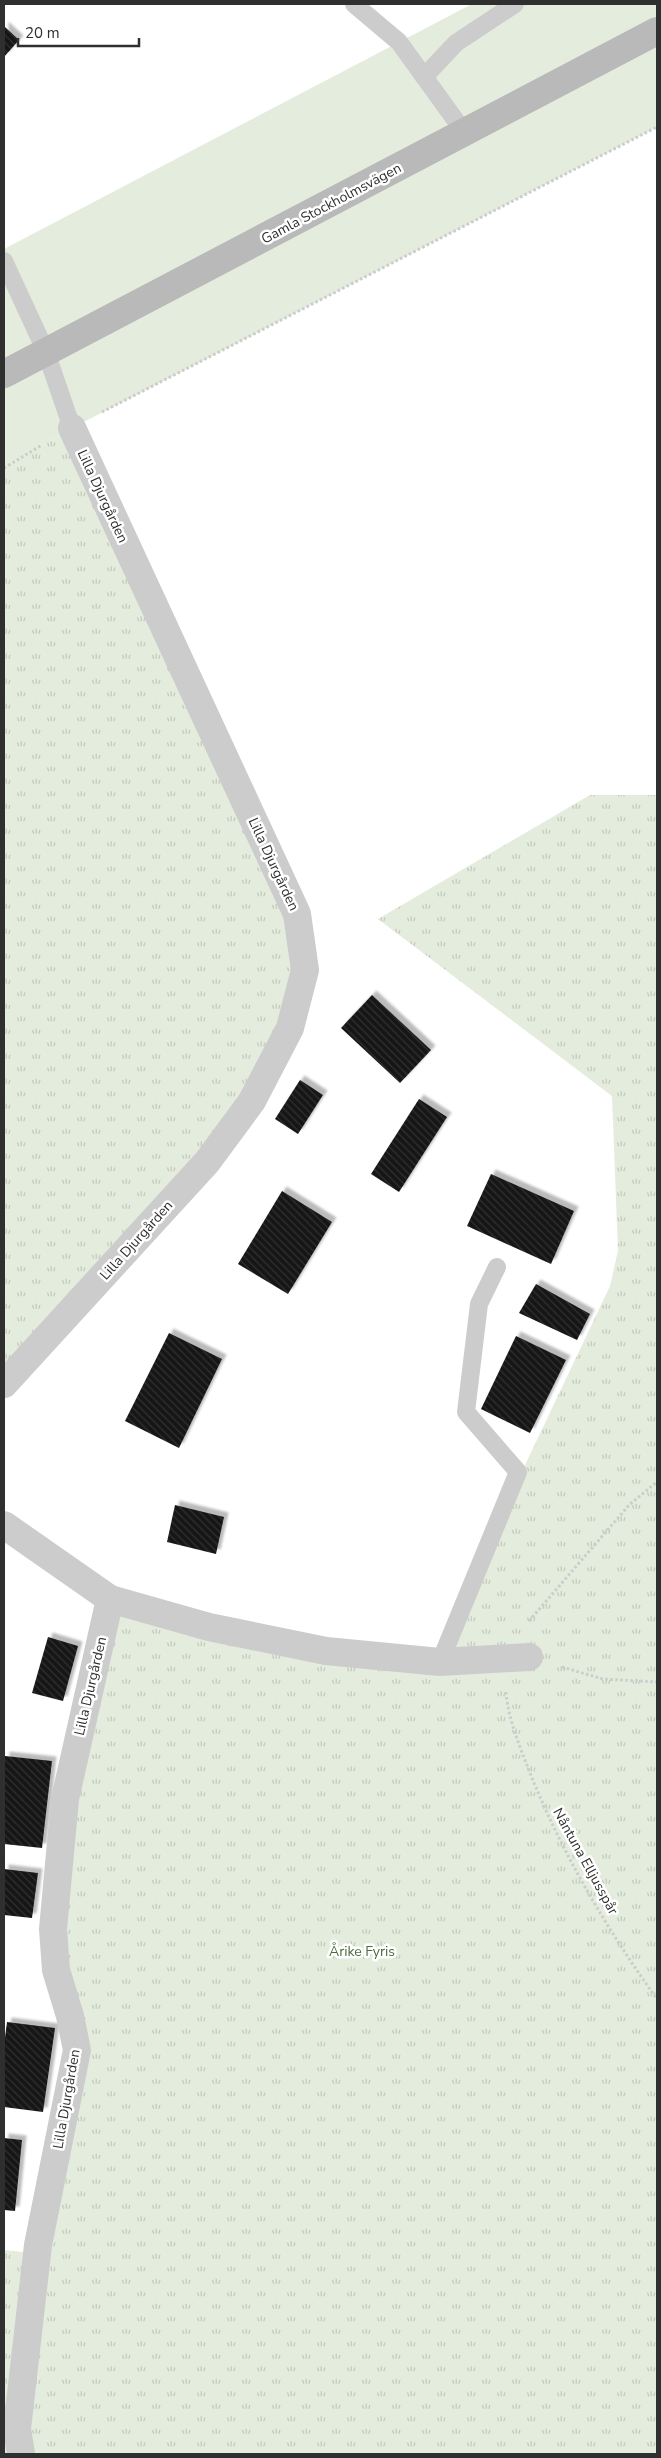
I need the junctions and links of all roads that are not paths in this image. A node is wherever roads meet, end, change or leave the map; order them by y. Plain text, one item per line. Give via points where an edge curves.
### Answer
1 (354, 4) edge
2 (515, 4) edge
3 (657, 31) edge
4 (424, 77) junction
5 (464, 132) junction
6 (4, 261) edge
7 (46, 352) junction
8 (4, 374) edge
9 (72, 428) joint
10 (497, 1267) dead end
11 (4, 1384) edge
12 (4, 1526) edge
13 (110, 1599) junction
14 (518, 1657) road end
15 (440, 1662) junction
16 (21, 2454) edge

1 - 4 lane via 399,42
2 - 4 lane via 456,43
3 - 5 main road, Gamla Stockholmsvägen
4 - 5 lane
5 - 7 main road, Gamla Stockholmsvägen
6 - 7 lane
7 - 8 main road, Gamla Stockholmsvägen
7 - 9 lane
9 - 11 street, Lilla Djurgården via 297,914 305,970 290,1028 252,1101 207,1162
10 - 15 lane via 479,1304 466,1412 518,1472
12 - 13 street
13 - 15 street via 209,1627 326,1651
13 - 16 street, Lilla Djurgården via 65,1798 53,1929 56,1970 77,2050 38,2245 17,2429
14 - 15 street

